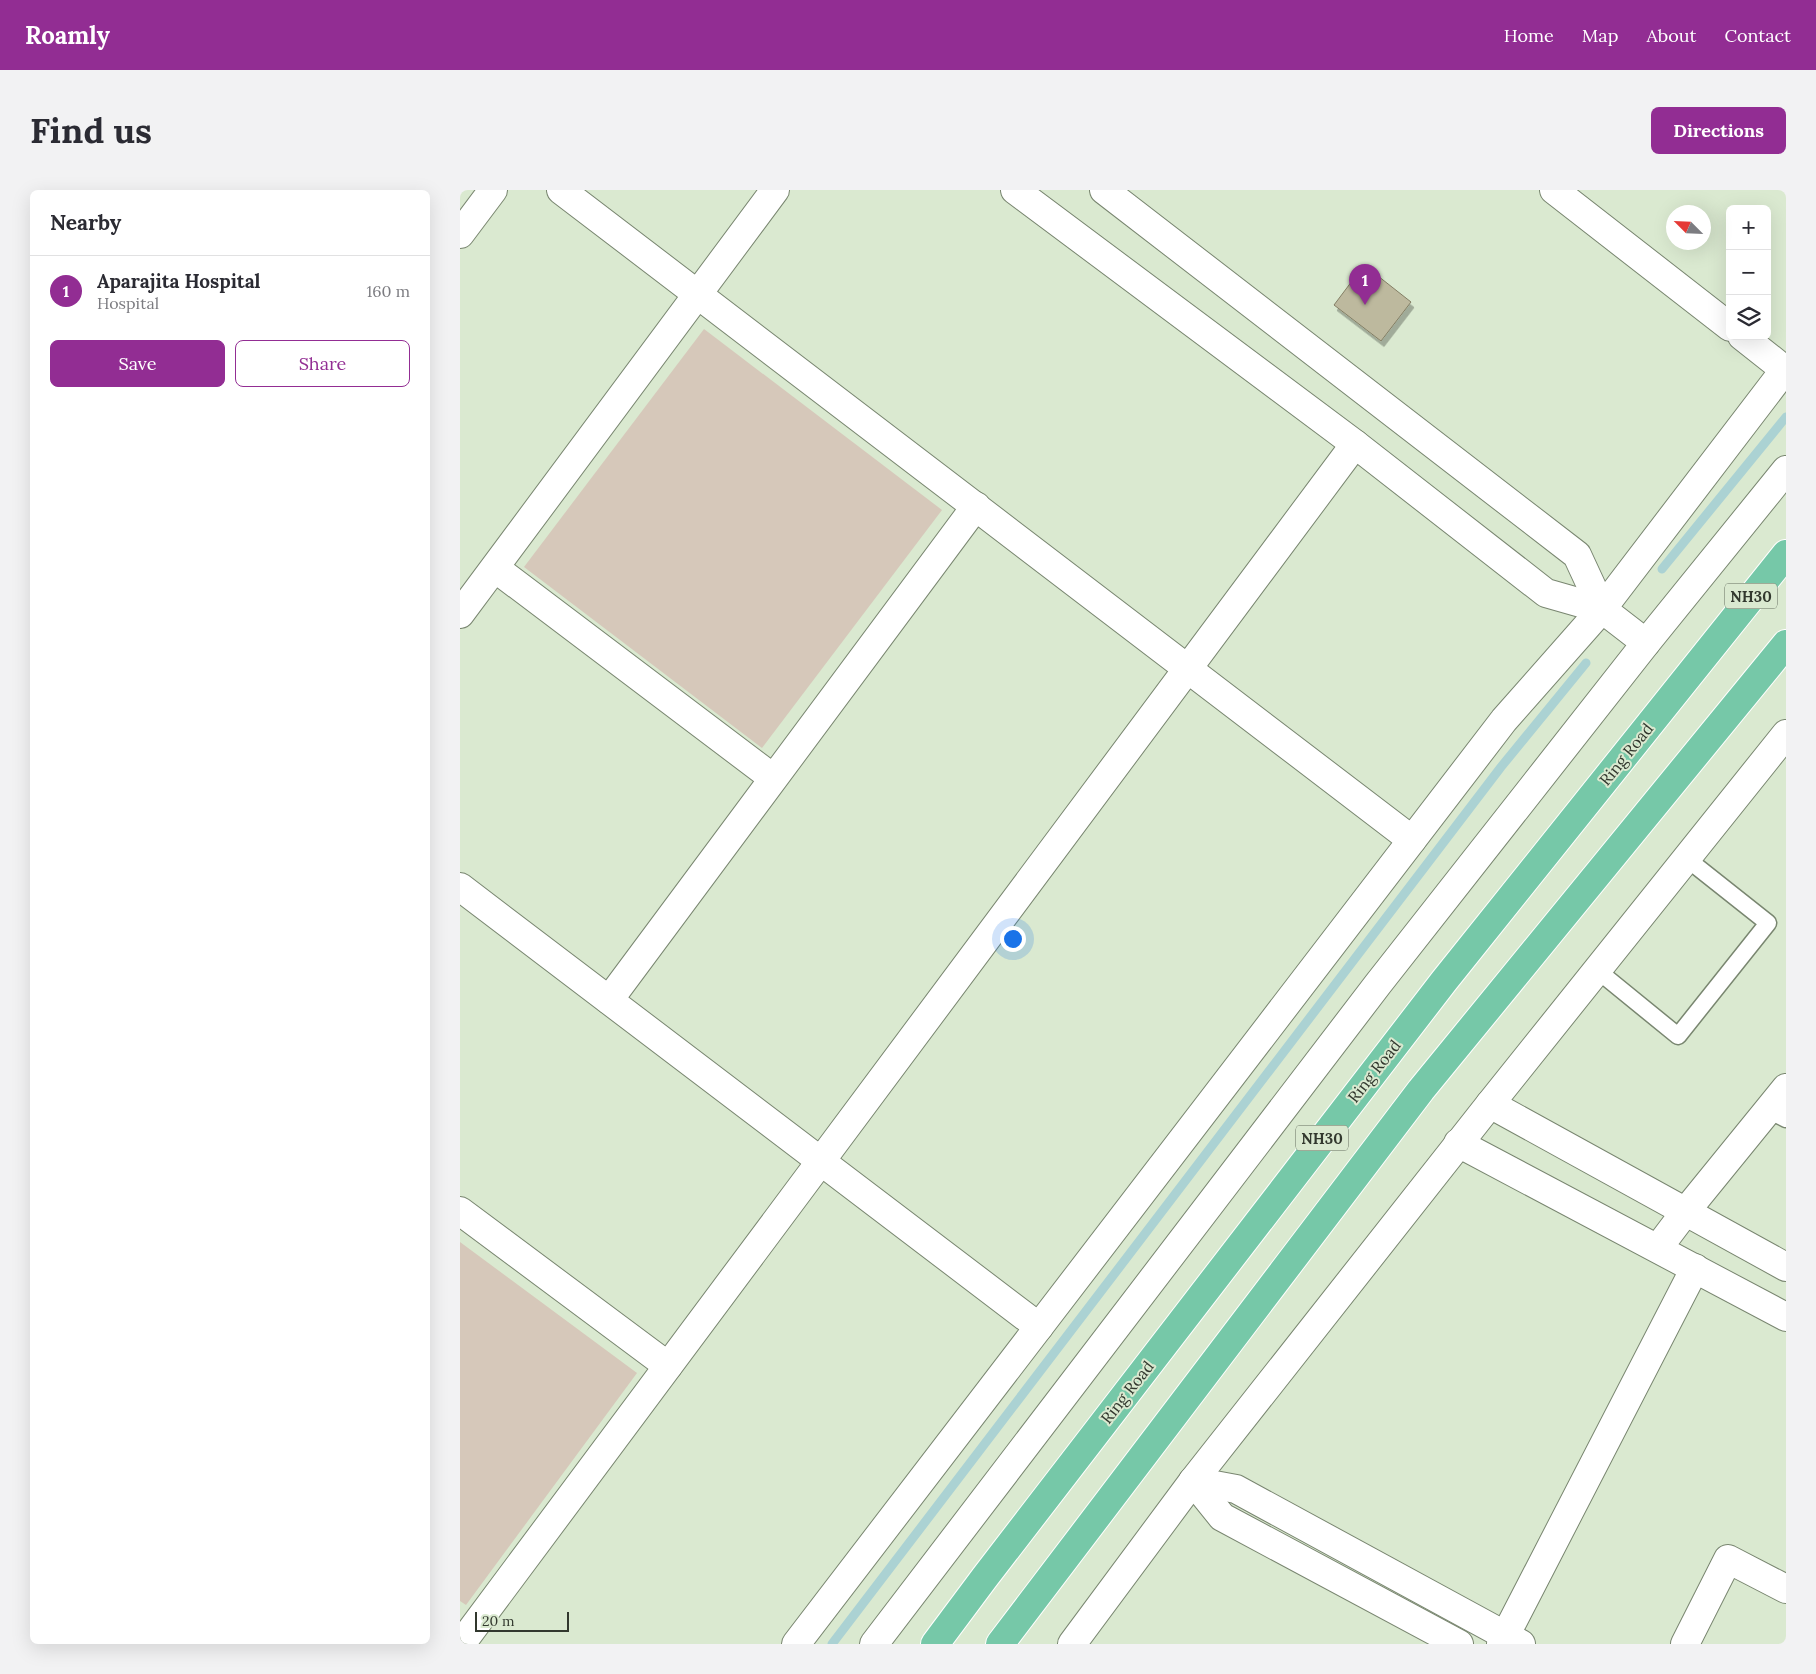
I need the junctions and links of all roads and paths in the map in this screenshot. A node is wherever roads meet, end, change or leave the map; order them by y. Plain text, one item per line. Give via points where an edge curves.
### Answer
1 (493, 190) edge
2 (562, 190) edge
3 (775, 190) edge
4 (1015, 190) edge
5 (1104, 190) edge
6 (1572, 195) edge
7 (460, 234) edge
8 (698, 294) junction
9 (1726, 324) edge
10 (1747, 340) edge
11 (1785, 369) edge
12 (1356, 444) junction
13 (1786, 470) edge
14 (976, 506) junction
15 (1786, 554) edge
16 (495, 568) junction
17 (1602, 609) junction
18 (460, 614) edge
19 (1646, 643) junction
20 (1786, 644) edge
21 (1188, 668) junction
22 (1786, 734) edge
23 (773, 778) junction
24 (1412, 840) junction
25 (1686, 858) junction
26 (460, 887) edge
27 (1597, 970) junction
28 (608, 1000) junction
29 (1786, 1088) edge
30 (1490, 1104) junction
31 (1777, 1115) edge
32 (1458, 1144) junction
33 (821, 1161) junction
34 (460, 1210) edge
35 (1686, 1211) junction
36 (1658, 1248) junction
37 (1786, 1267) edge
38 (1695, 1268) junction
39 (1786, 1317) edge
40 (1039, 1327) junction
41 (668, 1366) junction
42 (1193, 1481) junction
43 (1786, 1589) edge
44 (468, 1637) edge
45 (1509, 1641) edge
46 (796, 1644) edge
47 (874, 1644) edge
48 (935, 1644) edge
49 (1000, 1644) edge
50 (1072, 1644) edge
51 (1459, 1644) edge
52 (1685, 1644) edge

1 - 7 street
2 - 8 street
3 - 8 street
4 - 12 street
5 - 17 street via 1576,555
6 - 9 street
8 - 14 street
8 - 16 street
10 - 11 street
11 - 17 street
12 - 17 street via 1546,593
12 - 21 street
13 - 19 street
14 - 21 street
14 - 23 street
15 - 48 highway, Ring Road / NH30 via 1444,981
16 - 18 street
16 - 23 street
17 - 19 street
17 - 24 street via 1504,720
19 - 47 street via 1372,992
20 - 49 highway, NH30 via 1422,1090
21 - 24 street
21 - 33 street
22 - 25 street
23 - 28 street
24 - 40 street
25 - 27 street
25 - 27 lane via 1768,923 1678,1036
26 - 28 street
27 - 30 street
28 - 33 street
29 - 31 street
30 - 32 street
30 - 35 street
31 - 35 street
32 - 36 street
32 - 42 street
33 - 40 street
33 - 41 street
34 - 41 street
35 - 36 street
35 - 37 street
36 - 38 street
38 - 39 street
38 - 45 street
40 - 46 street
41 - 44 street
42 - 45 street via 1236,1489
42 - 50 street
42 - 51 street via 1222,1517
43 - 52 street via 1728,1559

